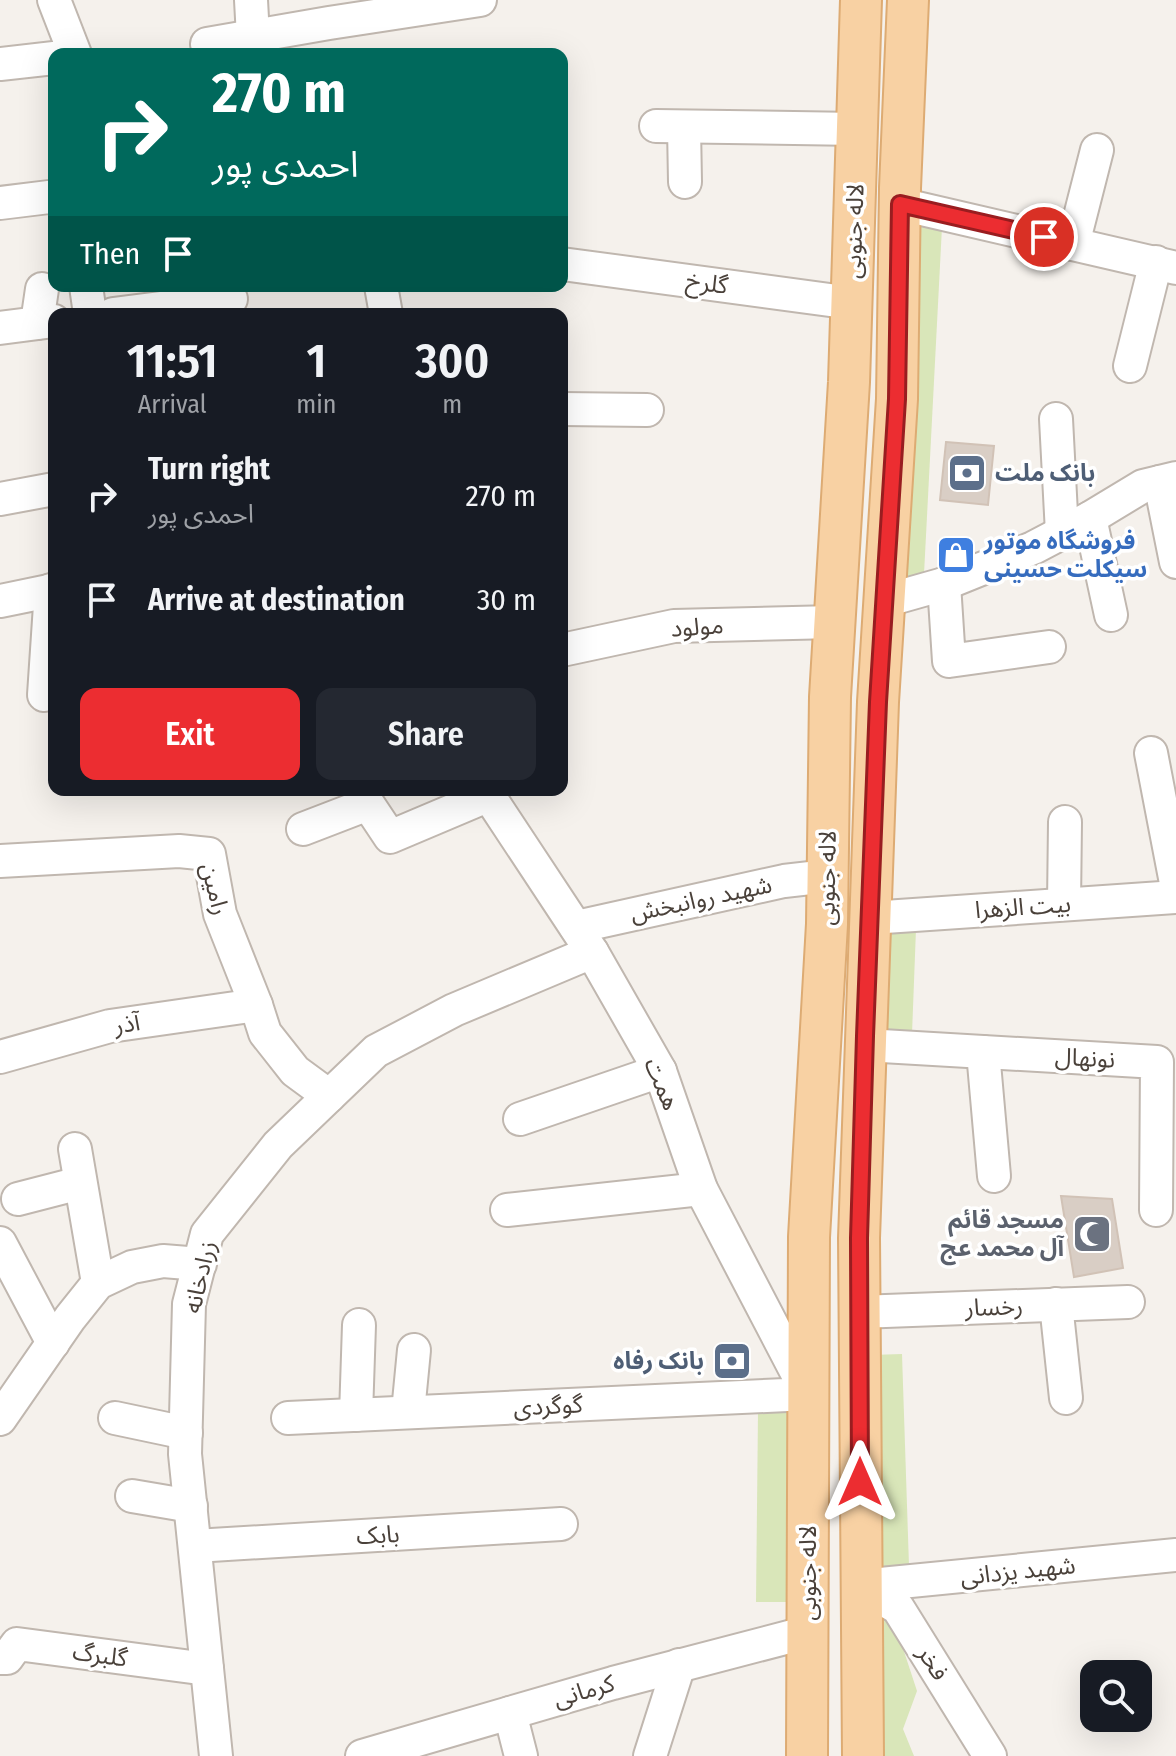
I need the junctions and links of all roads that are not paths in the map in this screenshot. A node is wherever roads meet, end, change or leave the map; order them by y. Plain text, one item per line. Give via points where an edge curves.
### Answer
1 (54, 0) edge
2 (251, 0) edge
3 (480, 0) edge
4 (861, 0) edge
5 (908, 0) edge
6 (253, 37) junction
7 (207, 44) dead end
8 (73, 48) edge
9 (48, 59) edge
10 (0, 64) edge
11 (858, 129) junction
12 (1097, 150) dead end
13 (685, 182) dead end
14 (48, 197) edge
15 (0, 203) edge
16 (900, 204) junction
17 (1073, 244) junction
18 (568, 265) edge
19 (1166, 265) edge
20 (42, 289) dead end
21 (232, 300) edge
22 (852, 303) junction
23 (164, 308) edge
24 (45, 322) edge
25 (0, 328) edge
26 (1130, 366) dead end
27 (849, 382) junction
28 (896, 408) junction
29 (568, 409) edge
30 (647, 410) dead end
31 (1056, 419) dead end
32 (1168, 480) edge
33 (48, 490) edge
34 (0, 499) edge
35 (1090, 518) junction
36 (1062, 533) junction
37 (839, 546) junction
38 (1176, 562) edge
39 (944, 584) junction
40 (48, 591) edge
41 (885, 594) junction
42 (0, 601) edge
43 (1111, 615) dead end
44 (834, 622) junction
45 (1049, 647) dead end
46 (48, 648) edge
47 (568, 649) edge
48 (44, 695) dead end
49 (1151, 753) dead end
50 (476, 796) edge
51 (487, 796) edge
52 (1065, 822) dead end
53 (303, 829) dead end
54 (0, 861) edge
55 (828, 876) junction
56 (1176, 883) edge
57 (1176, 897) edge
58 (1064, 904) junction
59 (870, 918) junction
60 (584, 940) junction
61 (256, 1005) junction
62 (865, 1045) junction
63 (983, 1052) junction
64 (0, 1057) edge
65 (660, 1071) junction
66 (329, 1096) junction
67 (520, 1119) dead end
68 (75, 1149) dead end
69 (994, 1176) dead end
70 (80, 1183) junction
71 (701, 1189) junction
72 (18, 1199) dead end
73 (507, 1210) dead end
74 (1156, 1210) dead end
75 (0, 1243) edge
76 (200, 1264) junction
77 (98, 1283) junction
78 (1128, 1302) dead end
79 (1056, 1304) junction
80 (859, 1312) junction
81 (359, 1325) dead end
82 (53, 1343) junction
83 (414, 1350) dead end
84 (808, 1394) junction
85 (1066, 1398) dead end
86 (408, 1412) junction
87 (356, 1415) junction
88 (115, 1418) dead end
89 (288, 1418) dead end
90 (0, 1419) edge
91 (186, 1433) junction
92 (132, 1496) dead end
93 (191, 1506) junction
94 (561, 1524) dead end
95 (195, 1546) junction
96 (1176, 1555) edge
97 (860, 1586) junction
98 (808, 1632) junction
99 (0, 1658) edge
100 (679, 1665) junction
101 (207, 1669) junction
102 (510, 1713) junction
103 (216, 1756) edge
104 (362, 1756) edge
105 (521, 1756) edge
106 (650, 1756) edge
107 (807, 1756) edge
108 (863, 1756) edge
109 (990, 1756) edge

1 - 8 street
2 - 6 street
3 - 6 street
4 - 11 main road, لاله جنوبی
5 - 16 main road, لاله جنوبی
6 - 7 street
9 - 10 street
11 - 13 street via 670,126
11 - 22 main road, لاله جنوبی
12 - 17 street
14 - 15 street
16 - 17 street
16 - 28 main road, لاله جنوبی
17 - 19 street
18 - 22 street, گلرخ
19 - 26 street
20 - 24 street
21 - 23 street
22 - 27 main road, لاله جنوبی
24 - 25 street
27 - 28 main road via 868,427 884,427
27 - 37 main road, لاله جنوبی
28 - 41 main road, لاله جنوبی
29 - 30 street
31 - 36 street
32 - 35 street via 1143,486
32 - 38 street
33 - 34 street
35 - 36 street
35 - 43 street
36 - 39 street
37 - 41 main road via 858,529 870,533 881,553
37 - 44 main road, لاله جنوبی
39 - 41 street
39 - 45 street via 949,661
40 - 42 street
41 - 59 main road, لاله جنوبی
44 - 47 street, مولود via 674,626
44 - 55 main road, لاله جنوبی
46 - 48 street
49 - 56 street
50 - 53 street via 390,837 368,804
51 - 60 street, همت
52 - 58 street
54 - 61 street, رامین via 179,851 209,854 220,914
55 - 60 street, شهید روانبخش via 784,881
55 - 84 main road, لاله جنوبی via 809,1237
57 - 58 street, بیت الزهرا
58 - 59 street, بیت الزهرا
59 - 62 main road, لاله جنوبی
60 - 65 street, همت
60 - 66 street, زرادخانه via 376,1051
61 - 64 street, آذر via 110,1026
61 - 66 street, رامین via 265,1033 295,1071
62 - 63 street, نونهال
62 - 80 main road, لاله جنوبی
63 - 69 street
63 - 74 street, نونهال via 1157,1062
65 - 67 street
65 - 71 street, همت
66 - 76 street, زرادخانه via 278,1145 207,1234
68 - 70 street
70 - 72 street
70 - 77 street
71 - 73 street
71 - 84 street, همت
75 - 82 street
76 - 77 street via 163,1261 132,1267
76 - 91 street, زرادخانه via 189,1304
77 - 82 street
78 - 79 street, رخسار
79 - 80 street, رخسار
79 - 85 street
80 - 97 main road, لاله جنوبی
81 - 87 street
82 - 90 street
83 - 86 street
84 - 86 street, گوگردی
84 - 98 main road, لاله جنوبی
86 - 87 street, گوگردی
87 - 89 street, گوگردی
88 - 91 street
91 - 93 street, زرادخانه
92 - 93 street
93 - 95 street, زرادخانه
94 - 95 street, بابک
95 - 101 street, زرادخانه
96 - 97 street, شهید یزدانی
97 - 108 main road, لاله جنوبی
97 - 109 street, فخر via 898,1608
98 - 100 street, کرمانی
98 - 107 main road, لاله جنوبی
99 - 101 street, گلبرگ via 7,1658 17,1644
100 - 102 street, کرمانی
100 - 106 street
101 - 103 street, زرادخانه
102 - 104 street, کرمانی
102 - 105 street

